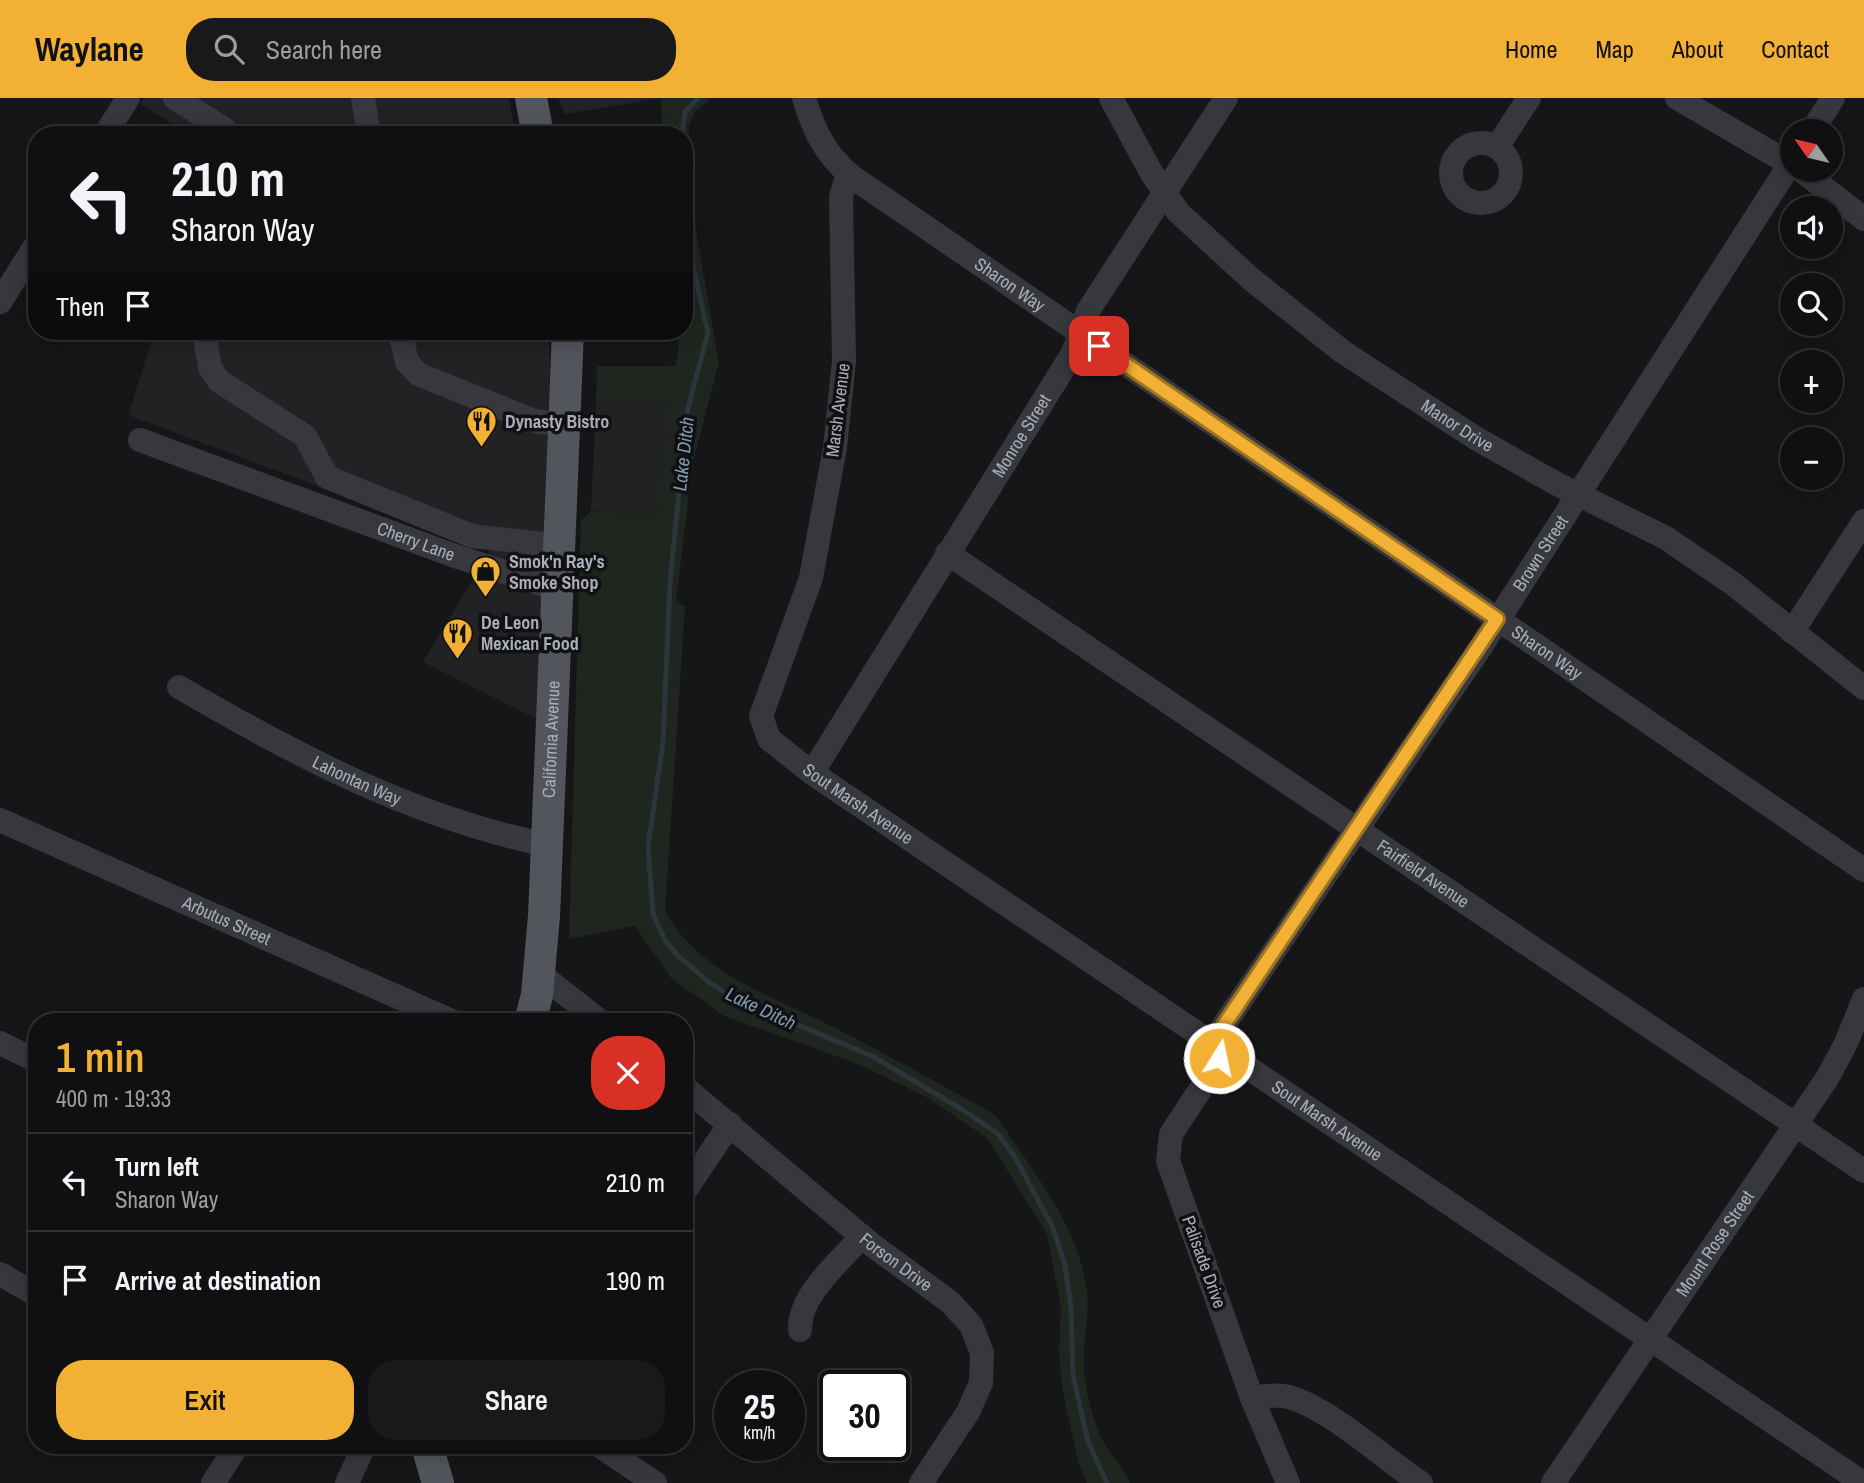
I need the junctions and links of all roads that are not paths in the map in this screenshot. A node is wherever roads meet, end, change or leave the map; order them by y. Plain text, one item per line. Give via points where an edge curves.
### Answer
1 (128, 98) edge
2 (174, 98) edge
3 (363, 98) edge
4 (531, 98) edge
5 (804, 98) edge
6 (1111, 98) edge
7 (1226, 98) edge
8 (1529, 98) edge
9 (1677, 98) edge
10 (1833, 98) edge
11 (1820, 119) edge
12 (111, 126) edge
13 (219, 126) edge
14 (368, 126) edge
15 (536, 126) edge
16 (1497, 147) dead end
17 (1780, 157) edge
18 (848, 173) junction
19 (1783, 182) edge
20 (1816, 182) edge
21 (1164, 192) junction
22 (1864, 219) edge
23 (28, 257) edge
24 (0, 302) edge
25 (1080, 333) junction
26 (205, 340) edge
27 (402, 340) edge
28 (568, 340) edge
29 (566, 425) junction
30 (140, 440) dead end
31 (1577, 493) junction
32 (1864, 522) edge
33 (561, 546) junction
34 (947, 553) junction
35 (560, 590) junction
36 (1497, 619) junction
37 (1792, 632) junction
38 (179, 687) dead end
39 (1864, 688) edge
40 (763, 727) joint
41 (812, 773) junction
42 (0, 820) edge
43 (1356, 830) junction
44 (548, 845) junction
45 (1864, 870) edge
46 (540, 974) junction
47 (1864, 999) edge
48 (413, 1013) edge
49 (532, 1013) edge
50 (590, 1013) edge
51 (0, 1043) edge
52 (1219, 1046) junction
53 (28, 1057) edge
54 (693, 1094) edge
55 (730, 1124) junction
56 (1795, 1126) junction
57 (1864, 1171) edge
58 (693, 1179) edge
59 (862, 1236) junction
60 (0, 1274) edge
61 (28, 1289) edge
62 (800, 1330) dead end
63 (1651, 1339) junction
64 (1252, 1398) junction
65 (232, 1454) edge
66 (360, 1454) edge
67 (429, 1454) edge
68 (612, 1454) edge
69 (213, 1483) edge
70 (347, 1483) edge
71 (438, 1483) edge
72 (655, 1483) edge
73 (921, 1483) edge
74 (1288, 1483) edge
75 (1421, 1483) edge
76 (1553, 1483) edge
77 (1863, 1483) edge

1 - 12 street
2 - 13 street
3 - 14 street
4 - 15 main road
5 - 18 street via 820,143
6 - 21 street, Manor Drive
7 - 21 street, Monroe Street
8 - 16 street
9 - 17 street
10 - 11 street
18 - 25 street, Sharon Way
18 - 40 street, Marsh Avenue via 841,197 844,361 835,447 811,578 763,704
19 - 31 street, Brown Street
20 - 22 street
21 - 25 street, Monroe Street via 1088,311
21 - 31 street, Manor Drive via 1212,245 1343,352 1434,414
23 - 24 street
25 - 34 street, Monroe Street via 1073,354
25 - 36 street, Sharon Way
26 - 33 street via 210,368 219,381 305,436 327,477 472,536
27 - 29 street via 407,362 418,374 534,421
28 - 29 main road, California Avenue
29 - 33 main road, California Avenue
30 - 35 street, Cherry Lane
31 - 36 street, Brown Street
31 - 37 street, Manor Drive via 1666,538
32 - 37 street
33 - 35 main road, California Avenue
34 - 41 street, Monroe Street
34 - 43 street, Fairfield Avenue
35 - 44 main road, California Avenue
36 - 43 street, Brown Street
36 - 45 street, Sharon Way
37 - 39 street, Manor Drive
38 - 44 street, Lahontan Way via 351,781 451,818
40 - 41 street, Sout Marsh Avenue via 777,748
41 - 52 street, Sout Marsh Avenue
42 - 48 street, Arbutus Street
43 - 52 street, Brown Street via 1224,1025
43 - 56 street, Fairfield Avenue
44 - 46 main road, California Avenue
46 - 49 main road, California Avenue
46 - 50 street
47 - 56 street, Mount Rose Street via 1838,1059
51 - 53 street
52 - 63 street, Sout Marsh Avenue
52 - 64 street, Palisade Drive via 1215,1067 1171,1134 1168,1161
54 - 55 street, Forson Drive
55 - 58 street
55 - 59 street, Forson Drive
56 - 57 street, Fairfield Avenue
56 - 63 street, Mount Rose Street
59 - 62 street via 807,1301
59 - 73 street, Forson Drive via 961,1312 982,1353 976,1398
60 - 61 street
63 - 76 street, Mount Rose Street
63 - 77 street, Sout Marsh Avenue
64 - 74 street, Palisade Drive
64 - 75 street via 1274,1395 1299,1401
65 - 69 street
66 - 70 street
67 - 71 main road
68 - 72 street

